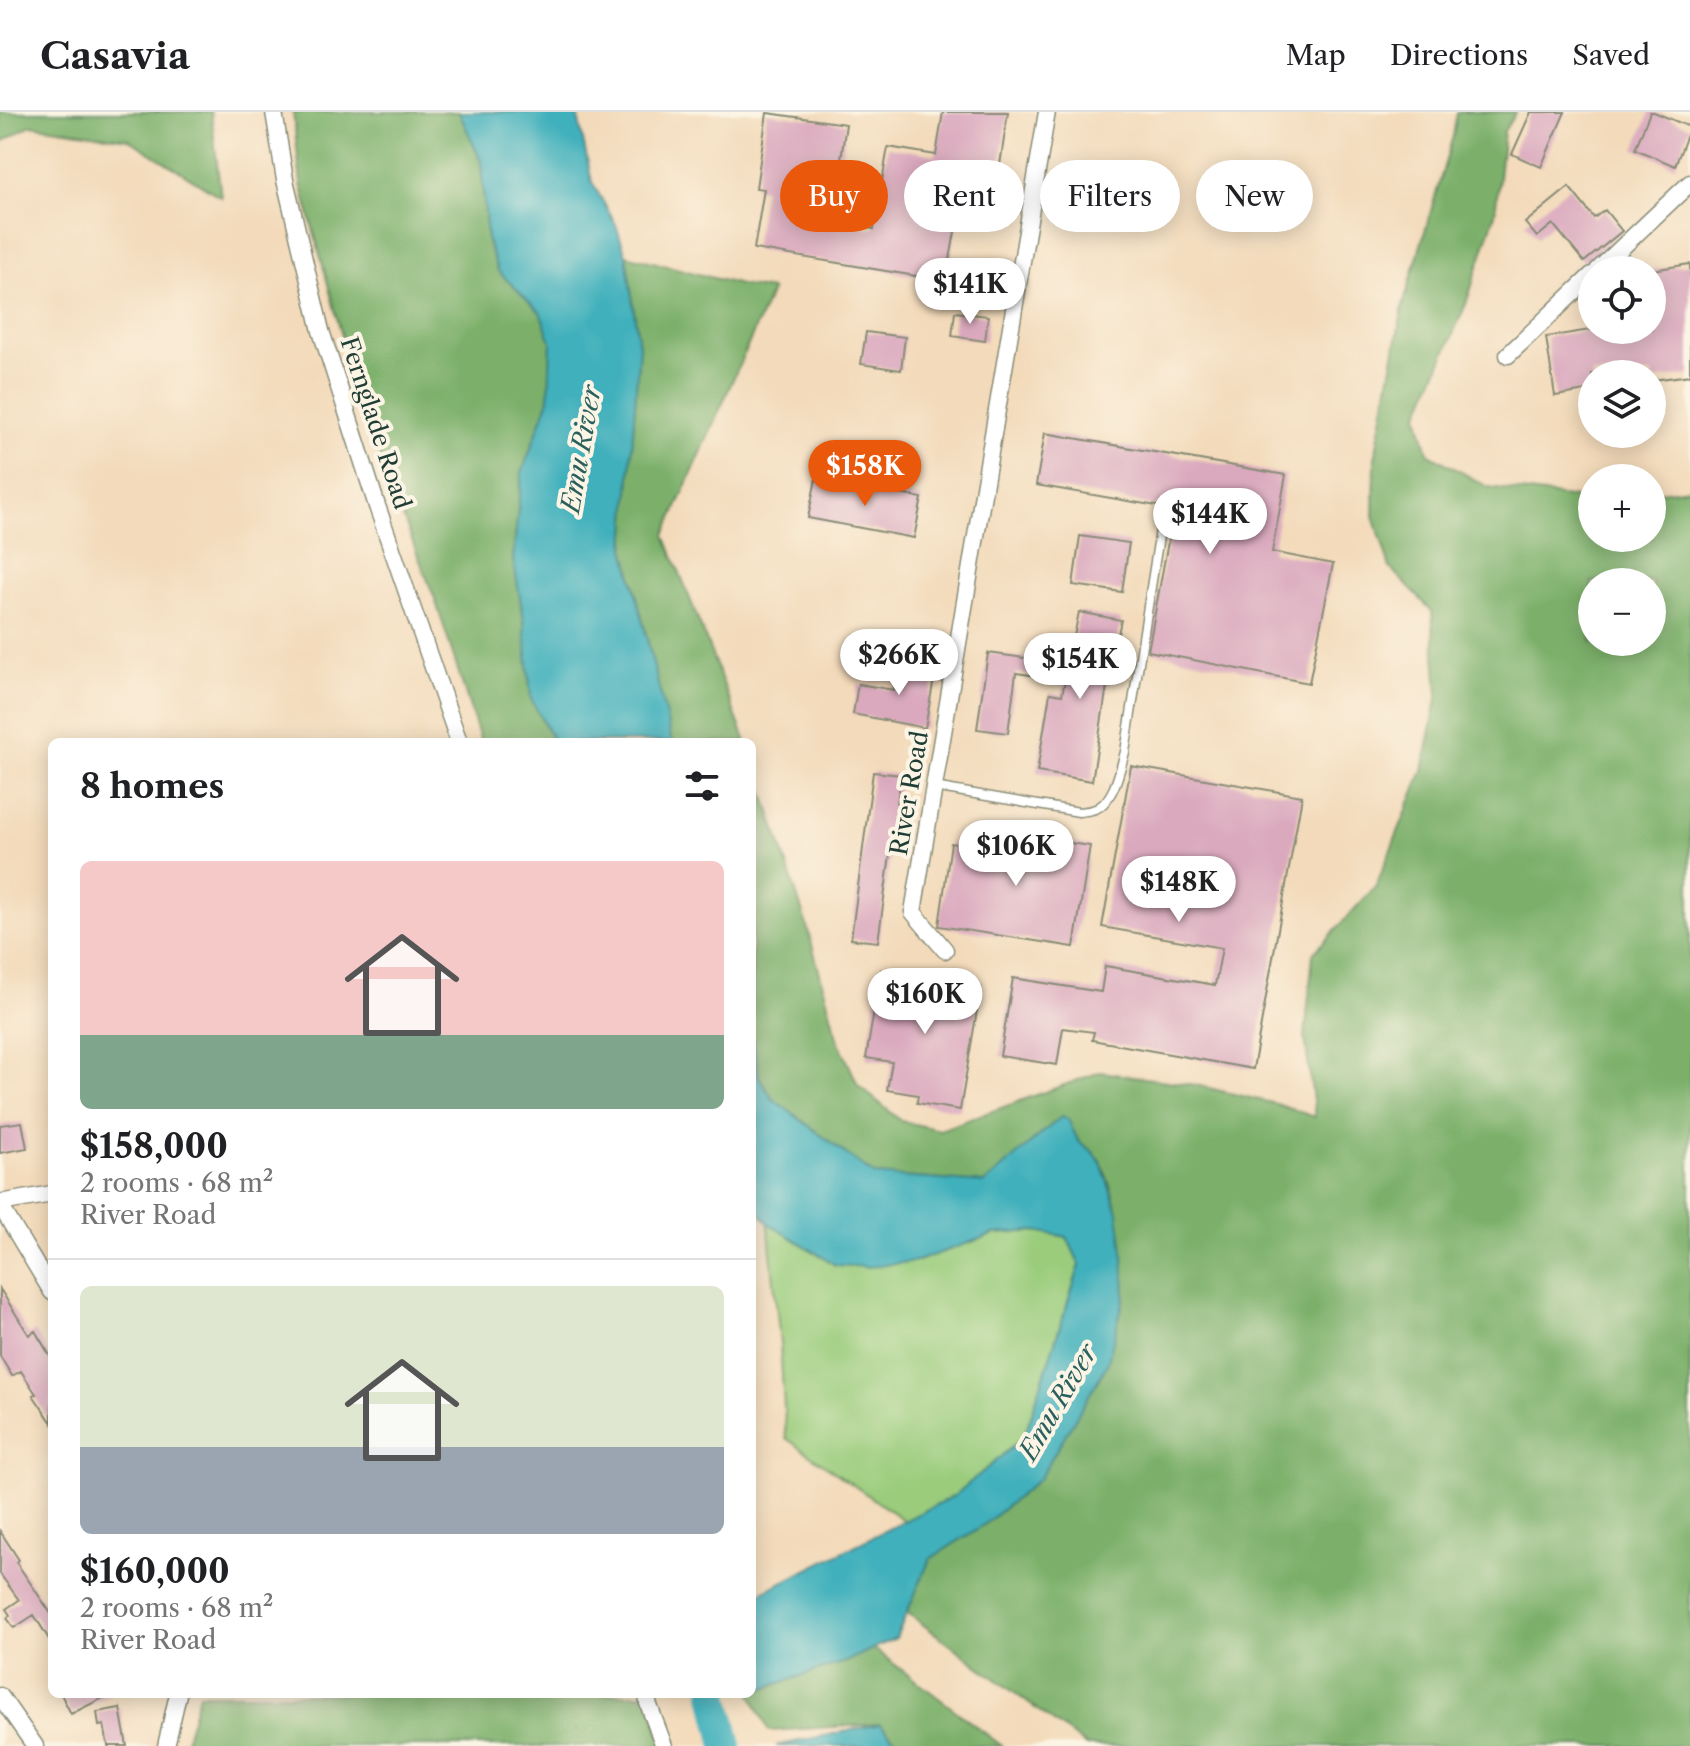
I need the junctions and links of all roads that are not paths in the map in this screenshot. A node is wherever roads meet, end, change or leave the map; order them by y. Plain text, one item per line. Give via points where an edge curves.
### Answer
1 (274, 112) edge
2 (1047, 112) edge
3 (1690, 183) edge
4 (1613, 256) edge
5 (1578, 288) edge
6 (1508, 355) dead end
7 (1160, 530) dead end
8 (458, 738) edge
9 (934, 787) junction
10 (945, 950) dead end
11 (48, 1195) edge
12 (0, 1204) edge
13 (48, 1285) edge
14 (0, 1696) edge
15 (177, 1698) edge
16 (647, 1698) edge
17 (35, 1746) edge
18 (166, 1746) edge
19 (664, 1746) edge

1 - 8 street, Fernglade Road via 321,331
2 - 9 street, River Road
3 - 4 street
5 - 6 street
7 - 9 lane via 1125,752 1117,780 1100,807 1079,812
9 - 10 street, River Road via 913,912
11 - 12 street
12 - 13 street
14 - 17 street
15 - 18 street
16 - 19 street

